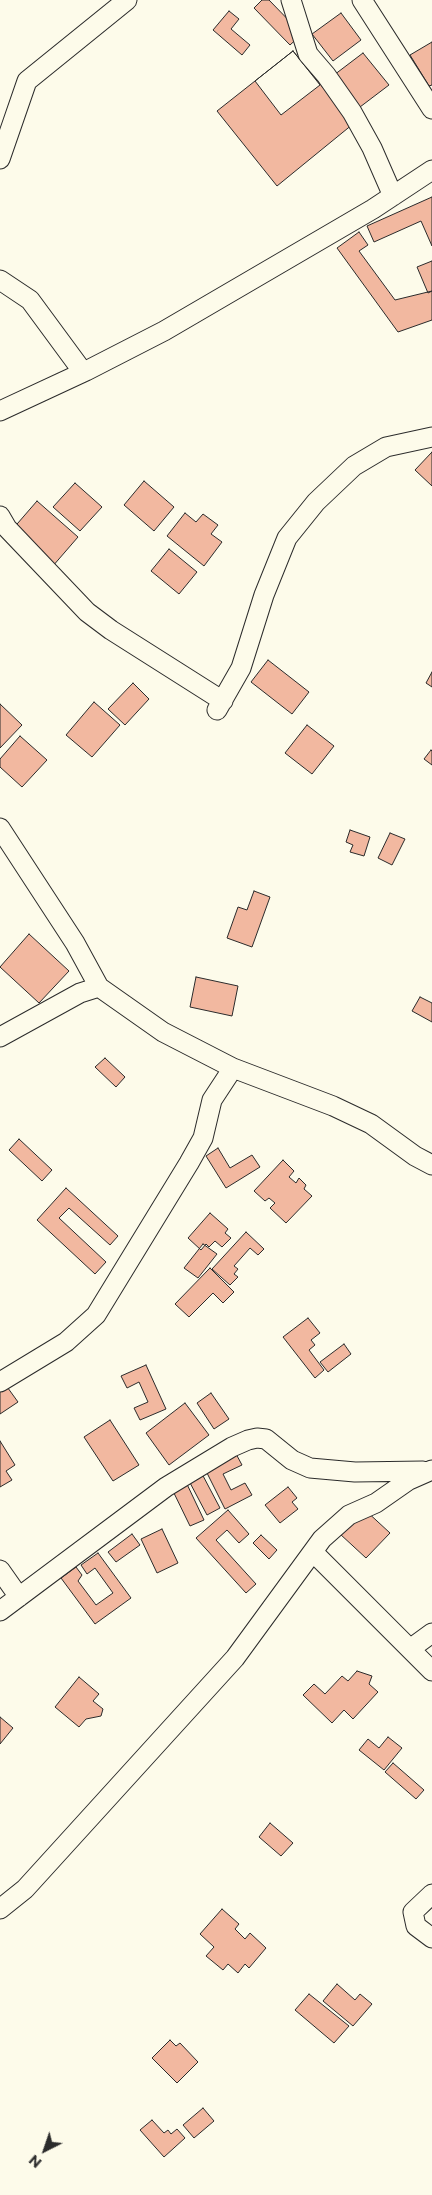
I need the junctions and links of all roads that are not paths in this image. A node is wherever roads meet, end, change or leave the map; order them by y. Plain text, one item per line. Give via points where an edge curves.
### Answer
1 (128, 0) edge
2 (292, 0) edge
3 (362, 0) edge
4 (432, 109) edge
5 (0, 159) edge
6 (432, 170) edge
7 (393, 196) junction
8 (0, 280) edge
9 (83, 372) junction
10 (0, 411) edge
11 (432, 438) edge
12 (0, 516) edge
13 (0, 828) edge
14 (99, 987) junction
15 (0, 1037) edge
16 (232, 1068) junction
17 (432, 1165) edge
18 (0, 1382) edge
19 (431, 1470) edge
20 (313, 1552) junction
21 (0, 1570) edge
22 (19, 1597) junction
23 (0, 1611) edge
24 (432, 1633) edge
25 (410, 1649) junction
26 (432, 1672) edge
27 (432, 1894) edge
28 (0, 1909) edge
29 (432, 1938) edge

1 - 5 street via 27,81
2 - 7 street via 308,54 352,112
3 - 4 street
6 - 7 street
7 - 9 street via 164,331
8 - 9 street via 30,300
9 - 10 street
11 - 12 street via 386,446 354,466 316,502 286,538 241,668 220,706 87,612 7,528
13 - 14 street via 75,942
14 - 15 street via 80,993
14 - 16 street via 163,1032
16 - 17 street via 371,1124
16 - 18 street via 212,1100 203,1138 96,1315 66,1342
19 - 20 street via 349,1515 322,1539
19 - 22 street via 355,1472 310,1468 292,1460 266,1439 248,1440 166,1487
20 - 25 street
20 - 28 street via 235,1658 25,1889
21 - 22 street
22 - 23 street
24 - 25 street
25 - 26 street
27 - 29 street via 413,1912 416,1926

